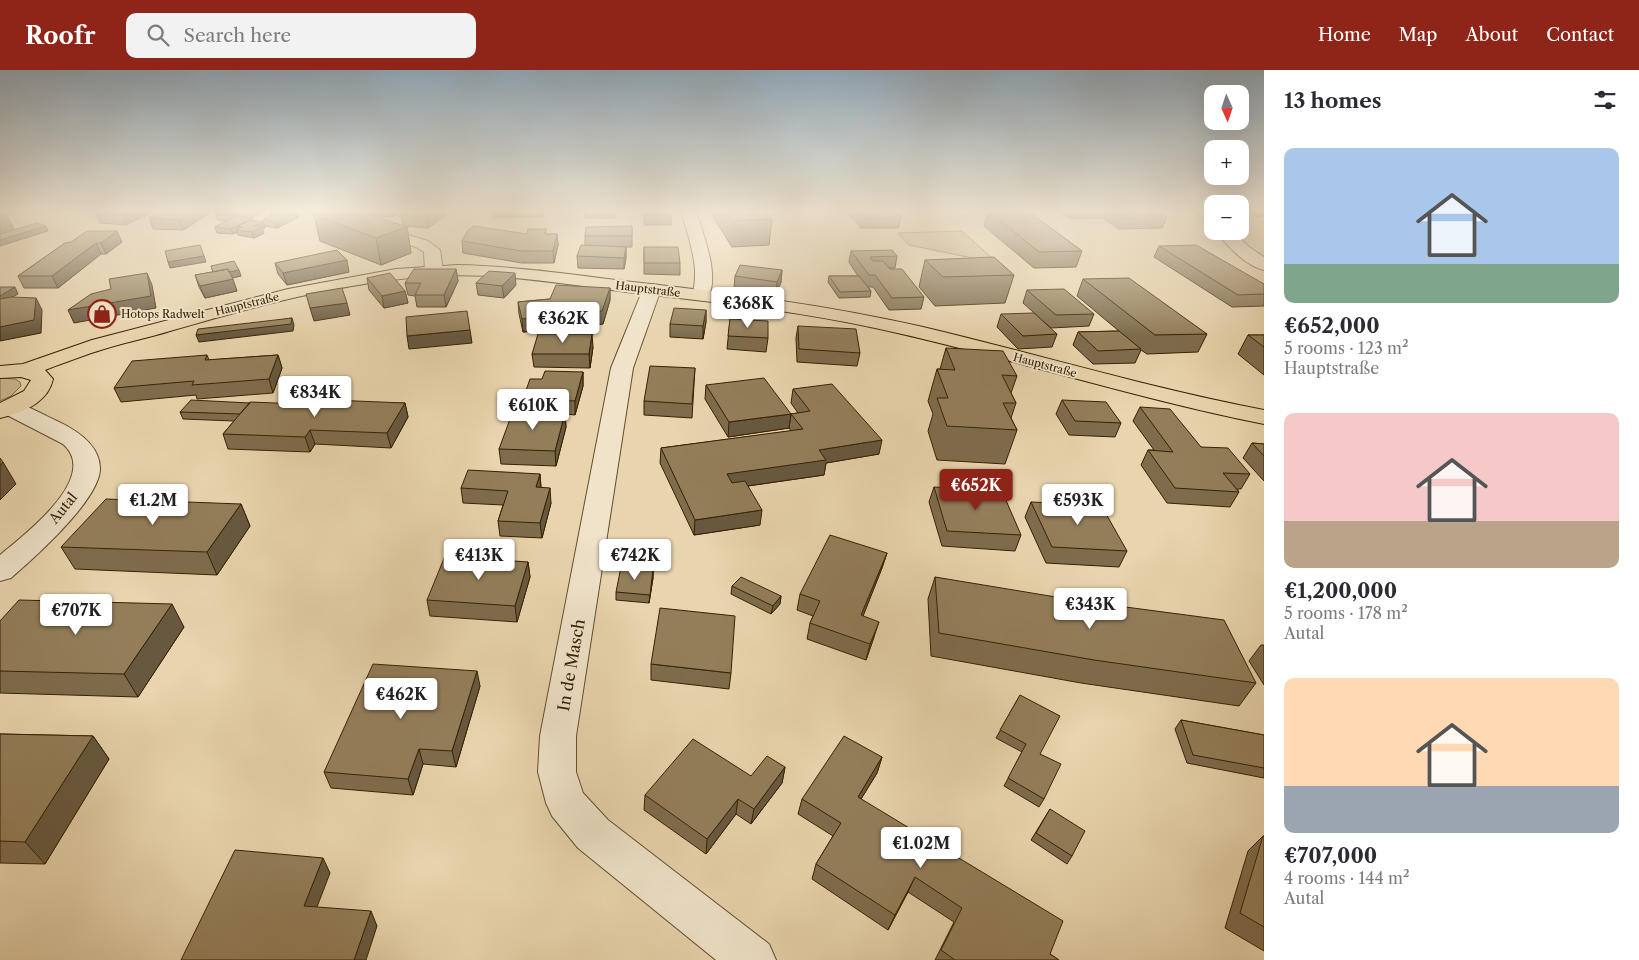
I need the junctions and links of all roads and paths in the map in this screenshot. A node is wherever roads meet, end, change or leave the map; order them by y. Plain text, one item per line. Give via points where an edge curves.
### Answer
1 (432, 254) edge
2 (700, 254) edge
3 (1248, 254) edge
4 (1264, 265) edge
5 (434, 271) junction
6 (652, 290) junction
7 (701, 295) junction
8 (0, 372) edge
9 (34, 375) junction
10 (5, 410) edge
11 (1264, 417) edge
12 (0, 571) edge
13 (753, 960) edge

1 - 5 street
2 - 7 street via 705,289
3 - 4 street
5 - 6 main road, Hauptstraße via 534,275
5 - 9 main road, Hauptstraße via 355,281 218,311 145,333
6 - 7 main road, Hauptstraße
6 - 13 street, In de Masch via 622,368 558,736 557,772 566,803 593,834
7 - 11 main road, Hauptstraße via 874,322 1166,398
8 - 9 main road, Hauptstraße
9 - 10 main road, Hauptstraße via 41,385 36,392
10 - 12 street, Autal via 62,434 77,444 86,457 87,474 73,500 24,553

